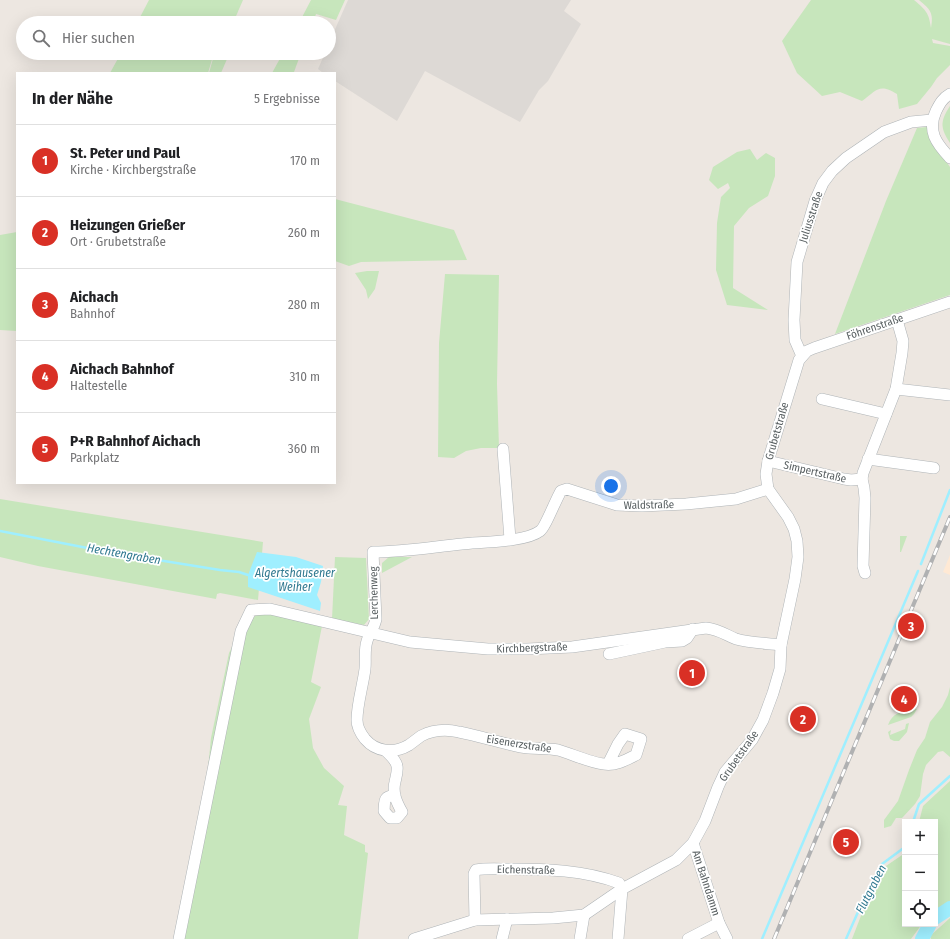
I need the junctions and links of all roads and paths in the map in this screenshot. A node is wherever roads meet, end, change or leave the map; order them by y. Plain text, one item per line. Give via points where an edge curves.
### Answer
1 (950, 94) edge
2 (932, 120) junction
3 (950, 158) edge
4 (950, 302) edge
5 (897, 320) junction
6 (802, 356) junction
7 (896, 389) junction
8 (950, 395) edge
9 (822, 399) dead end
10 (886, 414) junction
11 (503, 448) dead end
12 (868, 459) junction
13 (768, 461) junction
14 (934, 468) dead end
15 (862, 479) junction
16 (768, 489) junction
17 (510, 540) junction
18 (373, 552) joint
19 (864, 572) dead end
20 (693, 629) junction
21 (371, 634) junction
22 (781, 645) junction
23 (609, 654) dead end
24 (409, 745) junction
25 (386, 751) junction
26 (608, 764) dead end
27 (397, 766) junction
28 (395, 795) dead end
29 (693, 843) junction
30 (622, 889) junction
31 (584, 915) junction
32 (507, 919) junction
33 (475, 920) junction
34 (719, 923) junction
35 (178, 939) edge
36 (414, 939) edge
37 (502, 939) edge
38 (580, 939) edge
39 (618, 939) edge
40 (688, 939) edge
41 (727, 939) edge

1 - 2 street via 944,97
2 - 3 street via 935,138
2 - 6 street, Juliusstraße via 911,122 884,132 846,158 823,183 797,262 795,340
4 - 5 street, Föhrenstraße
5 - 6 street, Föhrenstraße via 814,348
5 - 7 street, Simpertstraße via 903,341
6 - 13 street, Grubetstraße via 796,366
7 - 8 street
7 - 10 street, Simpertstraße
9 - 10 street
10 - 12 street, Simpertstraße
11 - 17 street
12 - 14 street
12 - 15 street, Simpertstraße
13 - 15 street, Simpertstraße via 844,479
13 - 16 street, Grubetstraße
15 - 19 street, Simpertstraße via 865,498
16 - 17 street, Waldstraße via 736,499 642,506 617,505 567,489 561,491 542,530 530,536
16 - 22 street, Grubetstraße via 794,529 798,557
17 - 18 street, Waldstraße
18 - 21 street, Lerchenweg via 376,619
20 - 21 street, Kirchbergstraße via 572,646 527,649 448,646
20 - 22 street, Kirchbergstraße via 716,629 737,639
20 - 23 street via 687,638 682,640
21 - 25 street via 366,647 357,721 364,738 371,745
21 - 35 street, Kirchbergstraße via 270,609 251,610 241,631
22 - 29 street, Grubetstraße via 777,683 764,720 752,740 725,772
24 - 25 street, Eisenerzstraße
24 - 26 street, Eisenerzstraße via 422,736 438,730 450,730 498,743 552,749
24 - 27 street, Eisenerzstraße
25 - 27 street
27 - 28 street, Eisenerzstraße
29 - 30 street, Grubetstraße via 676,860
29 - 34 street, Am Bahndamm
30 - 31 street, Grubetstraße
30 - 33 street, Eichenstraße via 619,883 582,873 529,869 476,870
30 - 39 street
31 - 32 street, Grubetstraße
31 - 38 street
32 - 33 street, Grubetstraße
32 - 37 street
33 - 36 street, Grubetstraße
34 - 40 street, Am Bahndamm
34 - 41 street, Am Bahndamm

